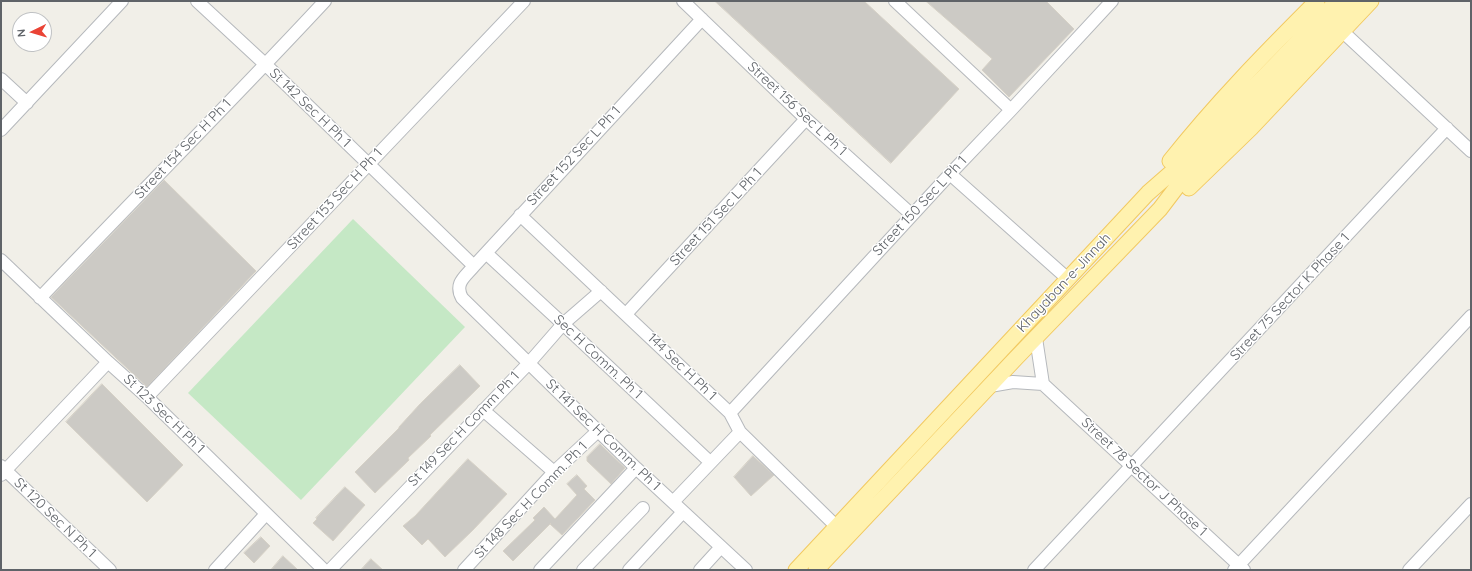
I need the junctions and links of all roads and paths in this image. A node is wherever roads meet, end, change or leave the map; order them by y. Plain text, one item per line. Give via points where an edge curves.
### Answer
1 (122, 1) edge
2 (197, 1) edge
3 (325, 1) edge
4 (524, 1) edge
5 (683, 1) edge
6 (895, 1) edge
7 (1316, 1) edge
8 (1337, 1) edge
9 (1353, 1) edge
10 (1371, 1) edge
11 (1109, 2) edge
12 (702, 19) junction
13 (1342, 31) junction
14 (266, 65) junction
15 (1, 79) edge
16 (27, 104) junction
17 (1011, 110) junction
18 (806, 119) junction
19 (1448, 128) junction
20 (1, 130) edge
21 (1471, 151) edge
22 (368, 163) junction
23 (950, 174) junction
24 (1148, 193) junction
25 (1160, 209) junction
26 (520, 215) junction
27 (912, 215) junction
28 (486, 253) junction
29 (1, 260) edge
30 (474, 266) junction
31 (1068, 279) junction
32 (601, 291) junction
33 (40, 298) junction
34 (462, 298) joint
35 (626, 314) junction
36 (1471, 316) edge
37 (564, 324) junction
38 (1036, 338) junction
39 (108, 362) junction
40 (528, 363) junction
41 (1043, 384) junction
42 (990, 386) junction
43 (147, 397) junction
44 (482, 410) junction
45 (730, 413) junction
46 (599, 430) junction
47 (740, 432) junction
48 (710, 462) junction
49 (1132, 466) junction
50 (636, 468) junction
51 (3, 470) edge
52 (554, 472) junction
53 (673, 502) junction
54 (1471, 504) edge
55 (643, 508) dead end
56 (683, 512) junction
57 (266, 514) junction
58 (837, 527) junction
59 (721, 547) junction
60 (1239, 568) edge
61 (110, 570) edge
62 (215, 570) edge
63 (324, 570) edge
64 (330, 570) edge
65 (464, 570) edge
66 (540, 570) edge
67 (583, 570) edge
68 (629, 570) edge
69 (700, 570) edge
70 (746, 570) edge
71 (796, 570) edge
72 (816, 570) edge
73 (1034, 570) edge
74 (1409, 570) edge

1 - 16 street
2 - 14 street, St 142 Sec H Ph 1
3 - 14 street, Street 154 Sec H Ph 1
4 - 22 street, Street 153 Sec H Ph 1
5 - 12 street, Street 156 Sec L Ph 1
6 - 17 street
7 - 24 main road via 1202,122 1165,167
8 - 24 main road, Khayaban-e-Jinnah via 1172,172
9 - 25 main road, Khayaban-e-Jinnah via 1179,184
10 - 13 main road
11 - 17 street, Street 150 Sec L Ph 1
12 - 18 street, Street 156 Sec L Ph 1
12 - 26 street, Street 152 Sec L Ph 1
13 - 19 street
13 - 25 main road via 1185,192
14 - 22 street, St 142 Sec H Ph 1
14 - 33 street, Street 154 Sec H Ph 1
15 - 16 street
16 - 20 street
17 - 23 street, Street 150 Sec L Ph 1
18 - 27 street, Street 156 Sec L Ph 1
18 - 35 street, Street 151 Sec L Ph 1
19 - 21 street
19 - 49 street, Street 75 Sector K Phase 1
22 - 30 street, St 142 Sec H Ph 1
22 - 43 street, Street 153 Sec H Ph 1
23 - 27 street, Street 150 Sec L Ph 1
23 - 31 street
24 - 31 main road, Khayaban-e-Jinnah
25 - 38 main road, Khayaban-e-Jinnah
26 - 28 street, Street 152 Sec L Ph 1
26 - 32 street, 144 Sec H Ph 1
27 - 45 street, Street 150 Sec L Ph 1
28 - 30 street, Street 152 Sec L Ph 1
28 - 37 street, Sec H Comm. Ph 1
29 - 33 street, St 123 Sec H Ph 1
30 - 34 street, Street 152 Sec L Ph 1 via 459,284
31 - 58 main road, Khayaban-e-Jinnah
32 - 35 street, 144 Sec H Ph 1
32 - 37 street, St 149 Sec H Comm Ph 1
33 - 39 street, St 123 Sec H Ph 1
34 - 40 street, St 141 Sec H Comm. Ph 1
35 - 45 street, 144 Sec H Ph 1
36 - 60 street
37 - 40 street, St 149 Sec H Comm Ph 1
37 - 48 street, Sec H Comm. Ph 1
38 - 41 street
38 - 42 main road, Khayaban-e-Jinnah
39 - 43 street, St 123 Sec H Ph 1
39 - 51 street
40 - 44 street, St 149 Sec H Comm Ph 1
40 - 46 street, St 141 Sec H Comm. Ph 1
41 - 42 street via 1013,382
41 - 49 street, Street 78 Sector J Phase 1
42 - 72 main road, Khayaban-e-Jinnah
43 - 57 street, St 123 Sec H Ph 1
44 - 52 street
44 - 64 street, St 149 Sec H Comm Ph 1
45 - 47 street, 144 Sec H Ph 1
46 - 50 street, St 141 Sec H Comm. Ph 1
46 - 52 street, St 148 Sec H Comm. Ph 1
47 - 48 street
47 - 58 street, 144 Sec H Ph 1
48 - 53 street
49 - 60 street, Street 78 Sector J Phase 1
49 - 73 street, Street 75 Sector K Phase 1
50 - 53 street, St 141 Sec H Comm. Ph 1
50 - 66 street
51 - 61 street, St 120 Sec N Ph 1
52 - 65 street, St 148 Sec H Comm. Ph 1
53 - 56 street, St 141 Sec H Comm. Ph 1
54 - 74 street
55 - 67 street
56 - 59 street, St 141 Sec H Comm. Ph 1
56 - 68 street
57 - 62 street
57 - 63 street, St 123 Sec H Ph 1
58 - 71 main road, Khayaban-e-Jinnah
59 - 69 street
59 - 70 street, St 141 Sec H Comm. Ph 1

